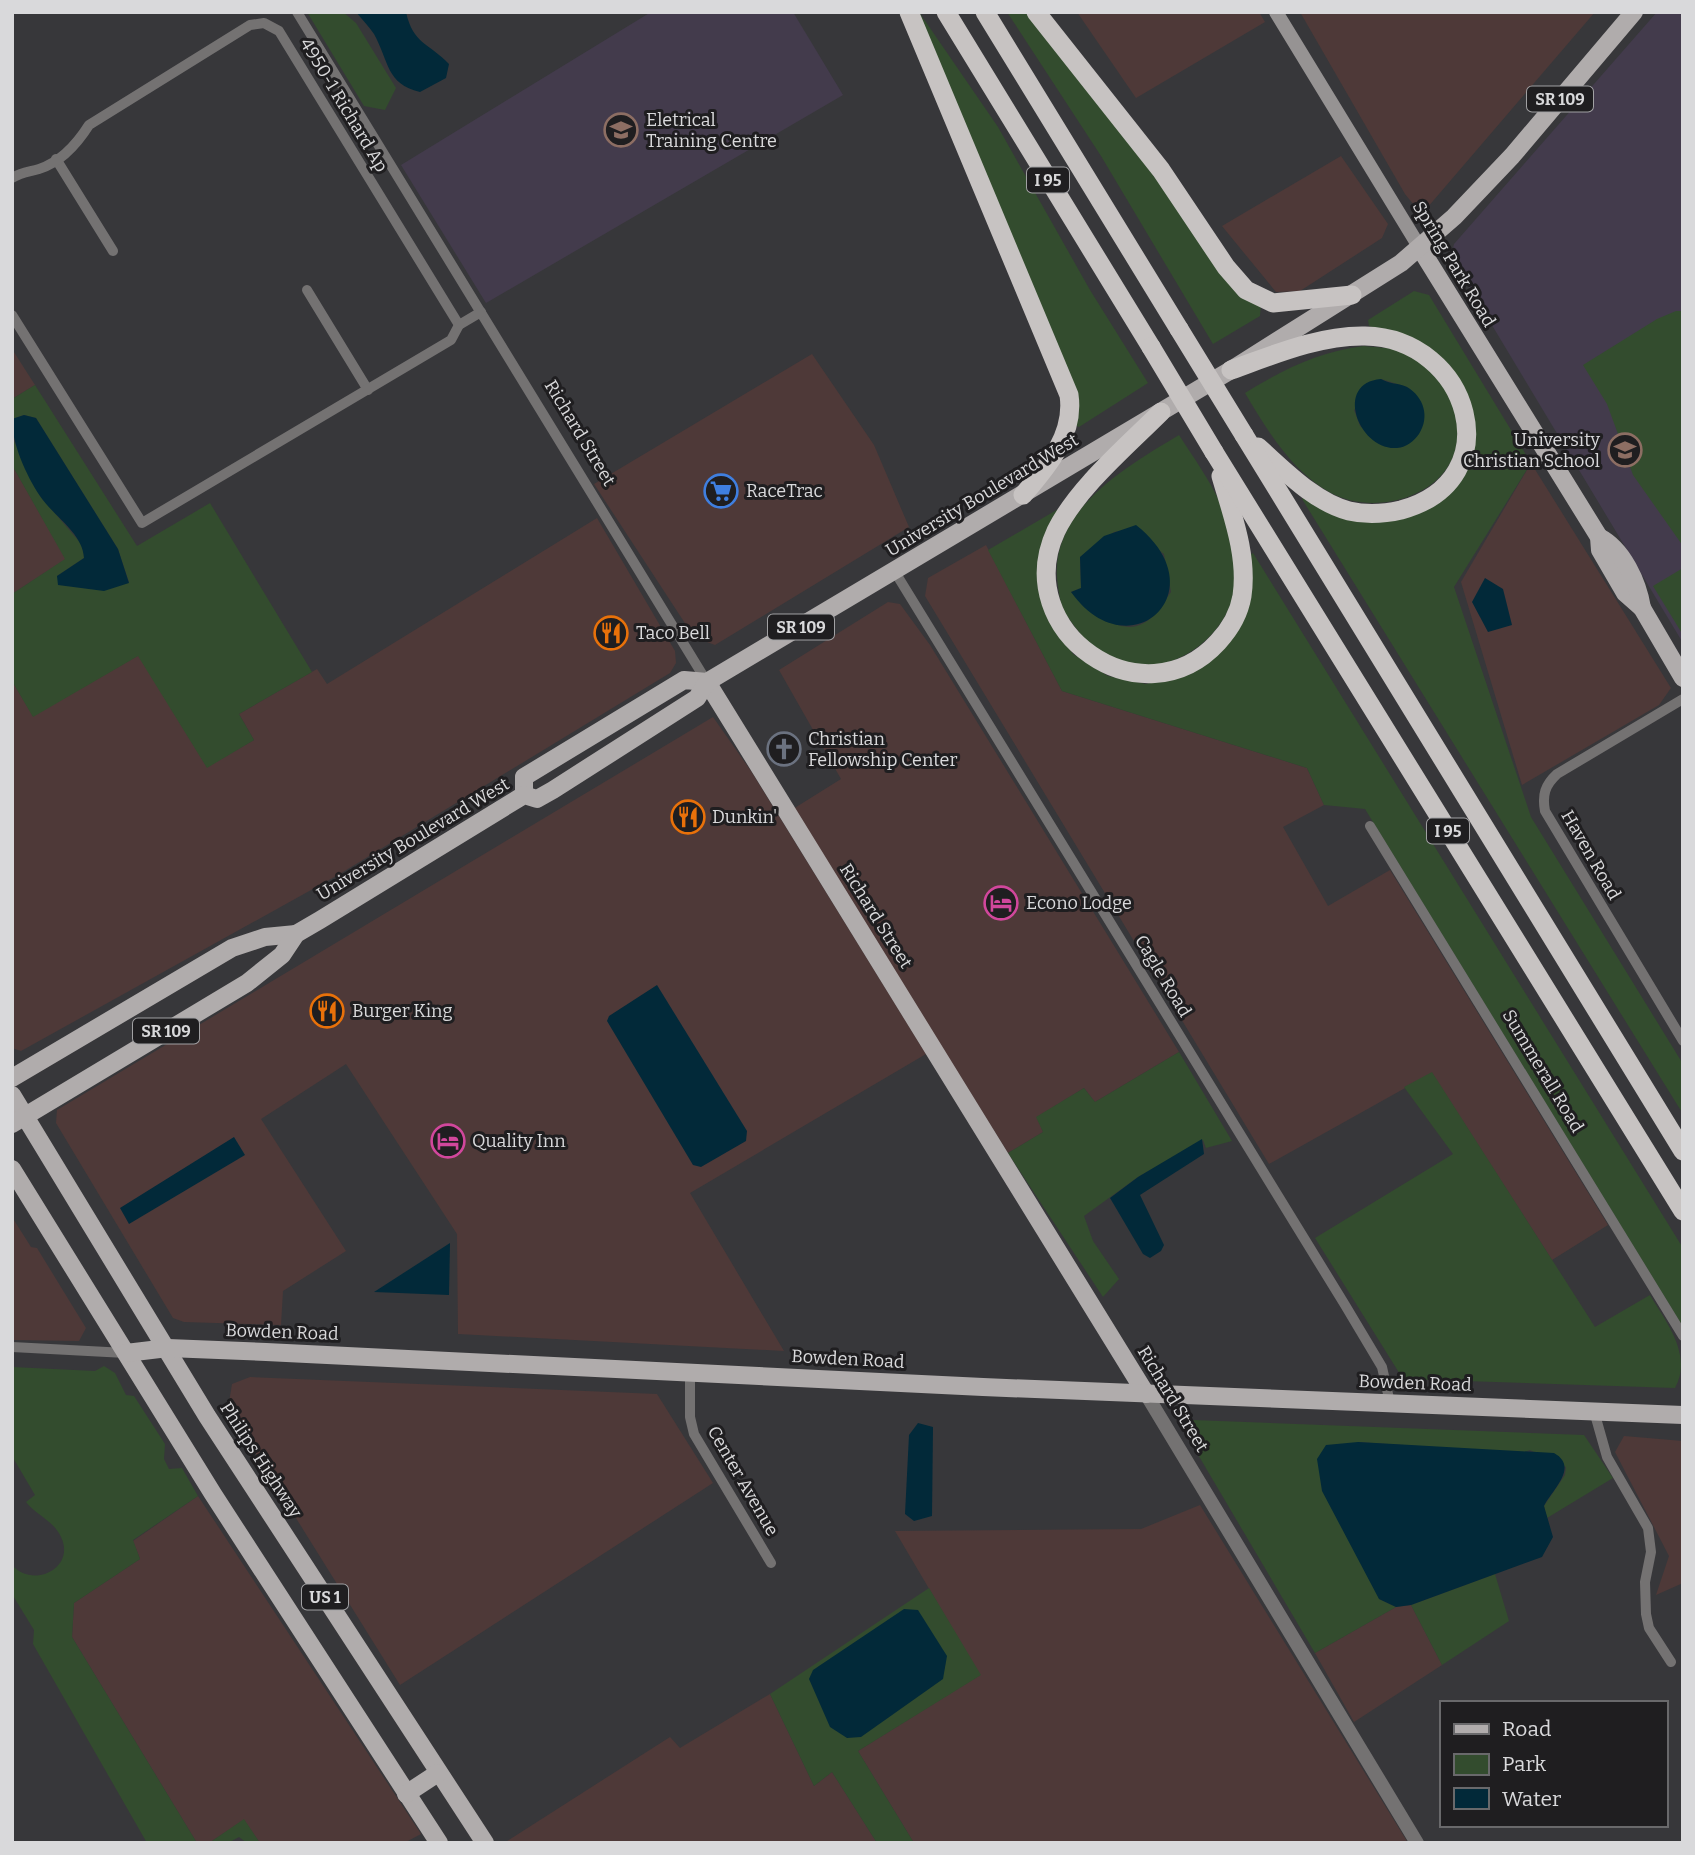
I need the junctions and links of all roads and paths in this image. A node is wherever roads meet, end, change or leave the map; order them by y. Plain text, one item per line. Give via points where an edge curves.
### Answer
1 (297, 12) edge
2 (909, 12) edge
3 (946, 12) edge
4 (985, 12) edge
5 (1036, 12) edge
6 (1276, 12) edge
7 (1634, 12) edge
8 (56, 159) junction
9 (12, 178) edge
10 (1420, 248) junction
11 (113, 251) dead end
12 (307, 290) dead end
13 (1352, 295) junction
14 (481, 312) junction
15 (12, 315) edge
16 (459, 325) junction
17 (1231, 370) junction
18 (368, 390) junction
19 (1161, 412) junction
20 (1244, 435) junction
21 (1214, 452) junction
22 (1023, 495) junction
23 (895, 572) junction
24 (1683, 678) edge
25 (707, 681) junction
26 (1683, 699) edge
27 (524, 795) junction
28 (1370, 826) dead end
29 (296, 934) junction
30 (1683, 1041) edge
31 (12, 1078) edge
32 (12, 1095) edge
33 (19, 1120) edge
34 (1683, 1151) edge
35 (12, 1169) edge
36 (1683, 1211) edge
37 (1683, 1336) edge
38 (12, 1347) edge
39 (168, 1348) junction
40 (126, 1353) junction
41 (691, 1372) junction
42 (1146, 1394) junction
43 (1390, 1403) junction
44 (1594, 1411) junction
45 (1683, 1415) edge
46 (771, 1563) dead end
47 (1671, 1662) dead end
48 (438, 1773) junction
49 (406, 1794) junction
50 (439, 1843) edge
51 (485, 1843) edge
52 (1417, 1843) edge

1 - 14 street, Richard Street
2 - 22 highway via 1069,396 1069,423 1063,439
3 - 21 highway, I 95, bridge
4 - 20 highway, I 95, bridge
5 - 13 highway via 1161,170 1245,290 1273,303
6 - 10 main road, Spring Park Road
7 - 10 main road, University Boulevard West / SR 109 via 1512,156
8 - 9 street, 4950-1 Richard Ap
8 - 11 street
8 - 16 street, 4950-1 Richard Ap via 75,147 89,125 250,25 272,26
10 - 13 main road, University Boulevard West / SR 109
10 - 24 main road, Spring Park Road via 1599,537 1600,550 1625,593 1643,608
12 - 18 street
13 - 17 main road, University Boulevard West / SR 109
14 - 16 street
14 - 25 street, Richard Street
15 - 18 street via 142,523
16 - 18 street via 451,340
17 - 19 main road, University Boulevard West / SR 109
17 - 20 highway via 1330,340 1364,336 1393,340 1415,348 1438,365 1461,397 1467,426 1461,458 1441,489 1419,505 1377,514 1334,505
19 - 21 highway via 1070,509 1051,545 1047,578 1054,610 1071,639 1094,659 1125,671 1173,670 1196,662 1229,630 1242,596 1242,565
19 - 22 main road, University Boulevard West / SR 109
20 - 34 highway, I 95
21 - 36 highway, I 95
22 - 23 main road, University Boulevard West / SR 109
23 - 25 main road, University Boulevard West / SR 109
23 - 43 street, Cagle Road via 1382,1367
25 - 27 main road, University Boulevard West / SR 109 via 697,698 553,790 537,799
25 - 27 main road, SR 109 via 684,680 632,709 524,777
25 - 42 main road, Richard Street
26 - 30 street, Haven Road via 1556,774 1548,782 1544,802 1584,879
27 - 29 main road, University Boulevard West / SR 109
28 - 37 street, Summerall Road
29 - 31 main road, University Boulevard West / SR 109 via 265,937 232,948
29 - 33 main road, University Boulevard West / SR 109 via 282,955 247,983
32 - 33 main road, Philips Highway / US 1
33 - 39 main road, Philips Highway / US 1
35 - 40 main road, US 1
38 - 40 street, Bowden Road
39 - 40 main road, Bowden Road
39 - 41 main road, Bowden Road
39 - 48 main road, Philips Highway / US 1 via 207,1416
40 - 49 main road, US 1
41 - 42 main road, Bowden Road
41 - 46 street, Center Avenue via 694,1434
42 - 43 main road, Bowden Road
42 - 52 street, Richard Street
43 - 44 main road, Bowden Road
44 - 45 main road, Bowden Road
44 - 47 street via 1607,1457 1648,1528 1651,1552 1645,1582 1646,1614 1649,1628
48 - 49 main road
48 - 51 main road, Philips Highway / US 1
49 - 50 main road, US 1

